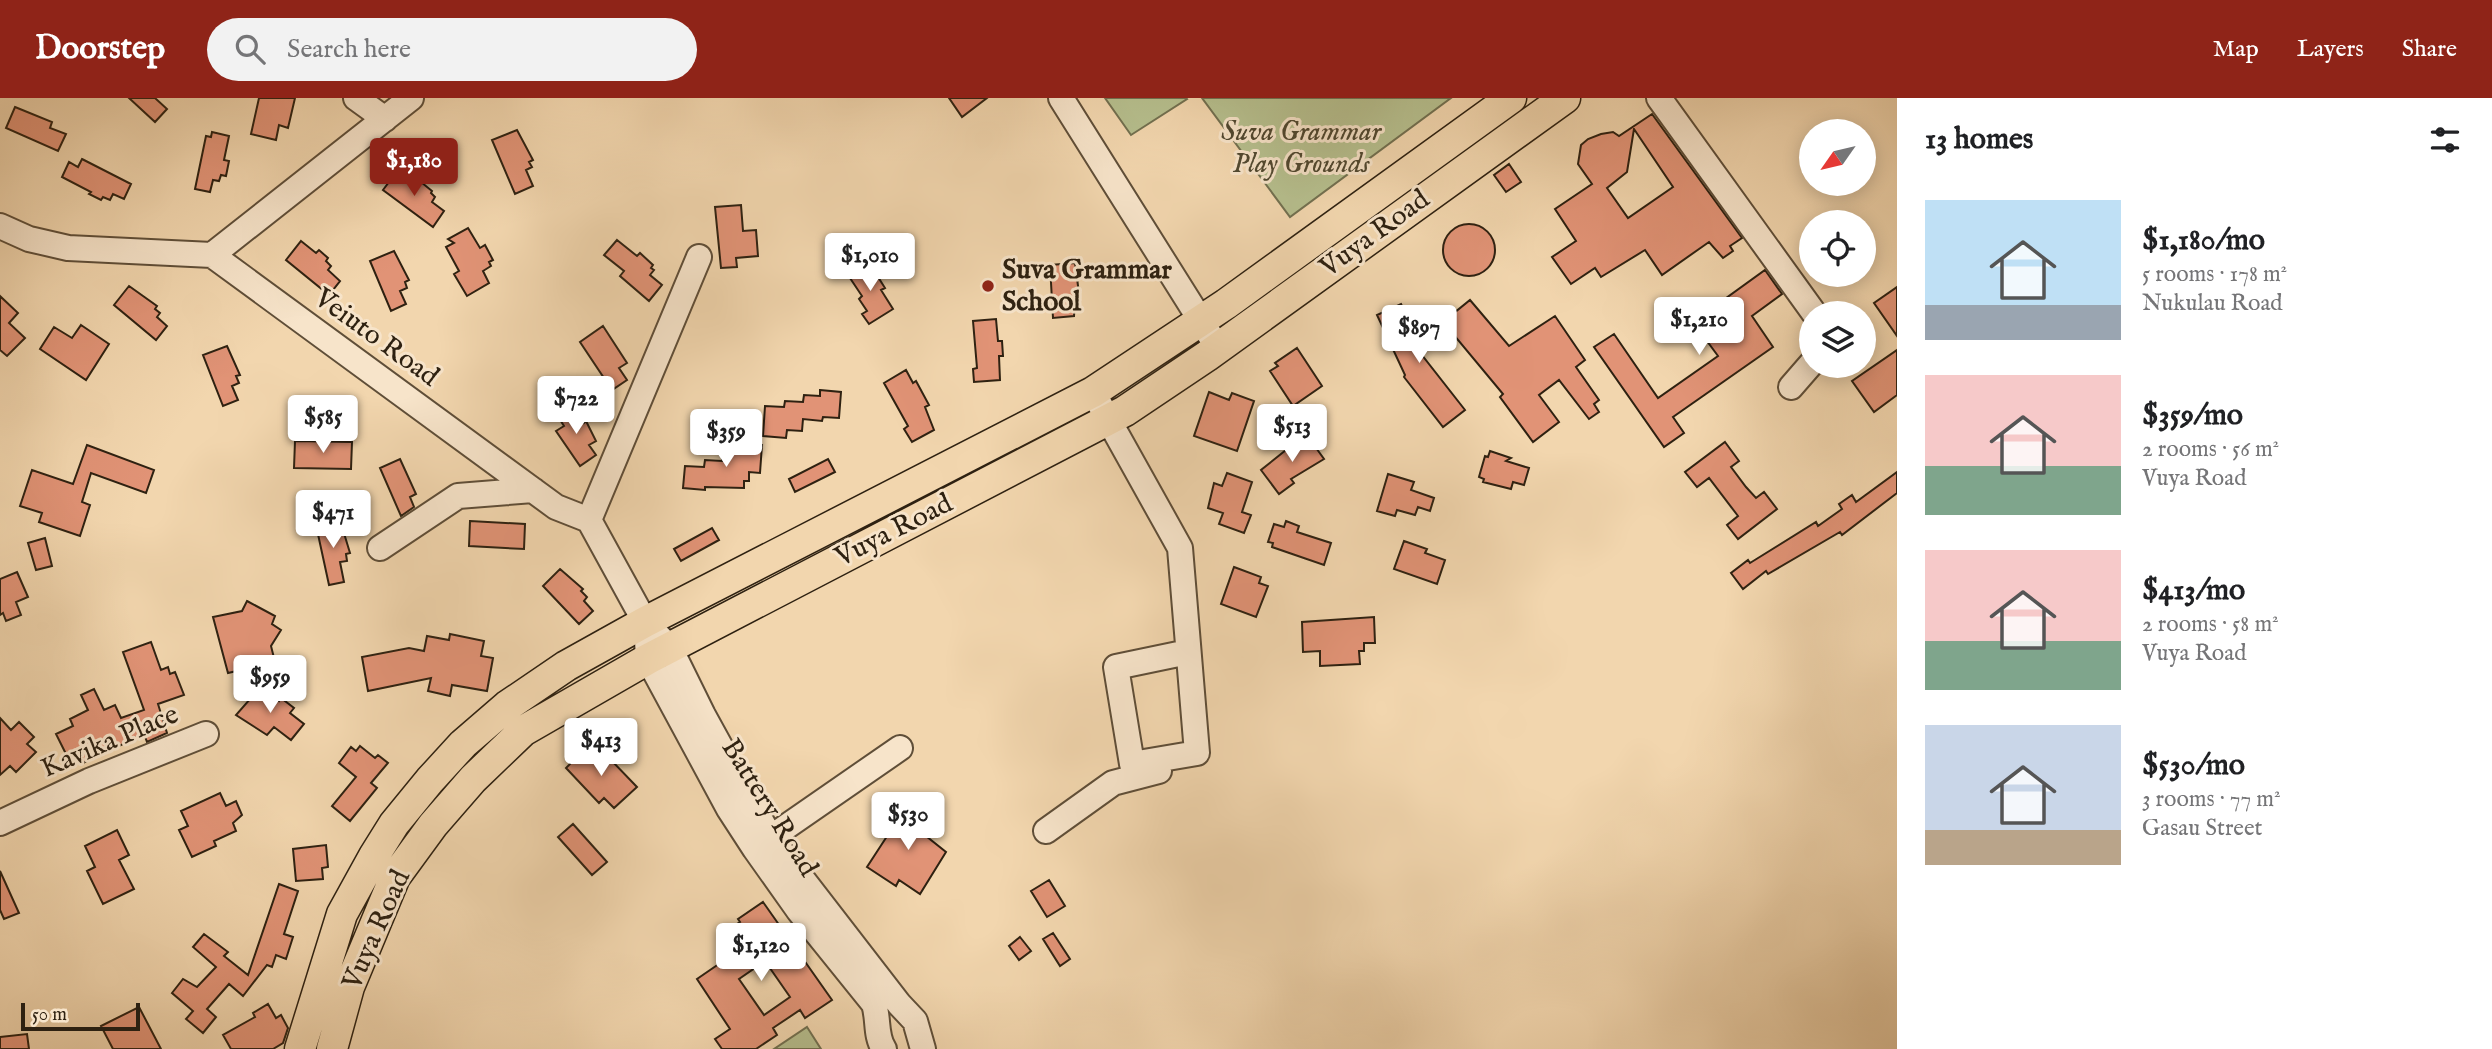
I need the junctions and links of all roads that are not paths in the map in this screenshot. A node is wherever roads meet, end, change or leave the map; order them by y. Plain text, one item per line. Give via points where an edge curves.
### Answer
1 (356, 98) edge
2 (411, 98) edge
3 (1060, 98) edge
4 (1511, 98) edge
5 (1564, 98) edge
6 (1658, 98) edge
7 (385, 119) junction
8 (0, 226) edge
9 (212, 255) junction
10 (699, 257) dead end
11 (1805, 301) edge
12 (1201, 321) junction
13 (1218, 348) junction
14 (1799, 378) edge
15 (1791, 387) dead end
16 (1093, 392) junction
17 (1109, 420) junction
18 (533, 490) junction
19 (589, 520) junction
20 (380, 548) dead end
21 (645, 622) junction
22 (1188, 652) junction
23 (659, 653) junction
24 (206, 734) dead end
25 (900, 748) dead end
26 (1190, 754) junction
27 (0, 823) edge
28 (1046, 831) dead end
29 (762, 843) junction
30 (899, 1004) junction
31 (878, 1017) junction
32 (300, 1049) edge
33 (332, 1049) edge
34 (884, 1049) edge
35 (923, 1049) edge
36 (946, 1049) edge

1 - 7 street
2 - 7 street
3 - 12 street
4 - 12 main road, Vuya Road
5 - 13 main road, Vuya Road
6 - 11 street
7 - 9 street
8 - 9 street via 68,248
9 - 18 street, Veiuto Road
10 - 19 street
12 - 13 street
12 - 16 main road, Vuya Road
13 - 17 main road, Vuya Road
14 - 15 street
16 - 17 street
16 - 21 main road, Vuya Road
17 - 22 street via 1180,548
17 - 23 main road, Vuya Road
18 - 19 street, Veiuto Road via 556,507
18 - 20 street via 458,496
19 - 21 street
21 - 23 street, Battery Road
21 - 32 main road, Vuya Road via 507,706 430,780 387,834 342,914
22 - 26 street via 1197,753
22 - 26 street via 1116,667 1132,764
23 - 29 street, Battery Road via 703,715
23 - 33 main road, Vuya Road via 523,731 433,825 395,877 349,987
24 - 27 street, Kavika Place
25 - 29 street
26 - 28 street via 1166,769 1113,783
29 - 30 street, Battery Road
29 - 31 street, Battery Road via 799,911 874,1004
30 - 31 street
30 - 35 street, Battery Road via 915,1021
31 - 34 street, Battery Road via 878,1040
35 - 36 street

